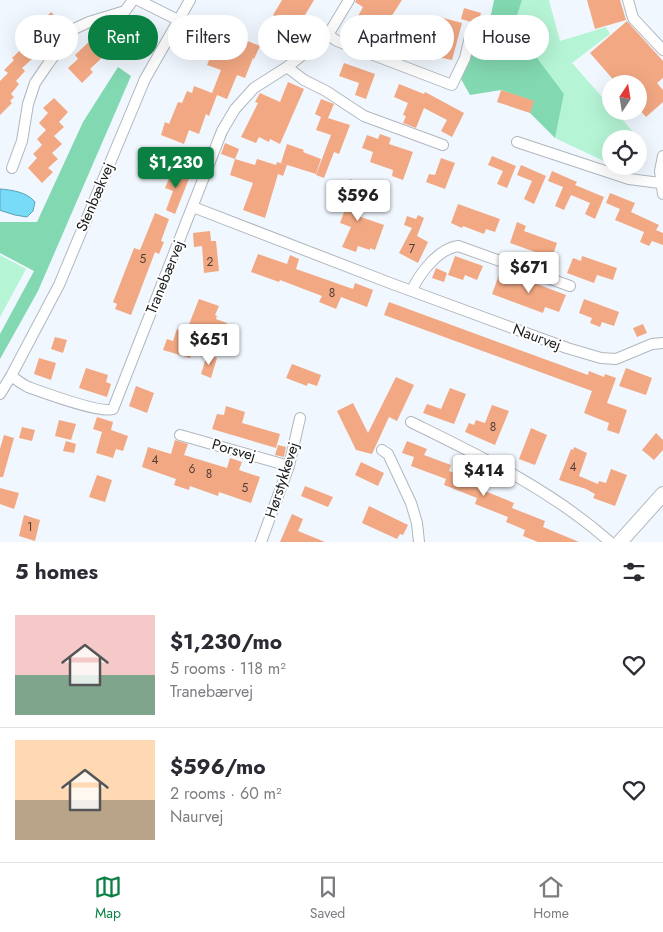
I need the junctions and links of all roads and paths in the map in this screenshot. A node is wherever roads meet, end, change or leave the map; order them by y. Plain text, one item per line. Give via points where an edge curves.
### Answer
1 (133, 0) edge
2 (138, 0) edge
3 (190, 0) edge
4 (349, 0) edge
5 (628, 0) edge
6 (168, 15) edge
7 (181, 15) edge
8 (330, 32) edge
9 (330, 36) edge
10 (168, 38) edge
11 (663, 50) edge
12 (296, 60) edge
13 (464, 60) edge
14 (287, 67) junction
15 (517, 142) dead end
16 (443, 145) dead end
17 (663, 156) edge
18 (12, 168) dead end
19 (660, 183) junction
20 (663, 194) edge
21 (193, 207) junction
22 (570, 286) dead end
23 (412, 290) junction
24 (663, 343) edge
25 (11, 376) junction
26 (0, 394) edge
27 (300, 418) dead end
28 (411, 422) dead end
29 (180, 435) dead end
30 (382, 450) dead end
31 (288, 466) junction
32 (663, 494) edge
33 (261, 542) edge
34 (419, 542) edge
35 (610, 542) edge
36 (620, 542) edge

1 - 18 street via 126,11 74,30 48,64 35,83 22,141
2 - 6 street
3 - 7 street, Stenbækvej
4 - 8 street, Tranebærvej
5 - 11 street via 633,18
9 - 13 street via 452,86
10 - 25 street, Stenbækvej via 145,79 59,285
12 - 14 street, Tranebærvej
14 - 16 street via 364,116
14 - 21 street, Tranebærvej via 254,88 235,109 222,131
15 - 19 street via 629,178
17 - 19 street
19 - 20 street
21 - 23 street, Naurvej
21 - 25 street, Tranebærvej via 112,409 94,408 27,386
22 - 23 street via 458,246 451,247 434,261 416,280
23 - 24 street, Naurvej via 601,358 616,358
25 - 26 street, Stenbækvej
27 - 31 street, Hørstykkevej
28 - 35 street via 540,489
29 - 31 street, Porsvej
30 - 34 street via 388,454 410,503
31 - 33 street, Hørstykkevej
32 - 36 street

